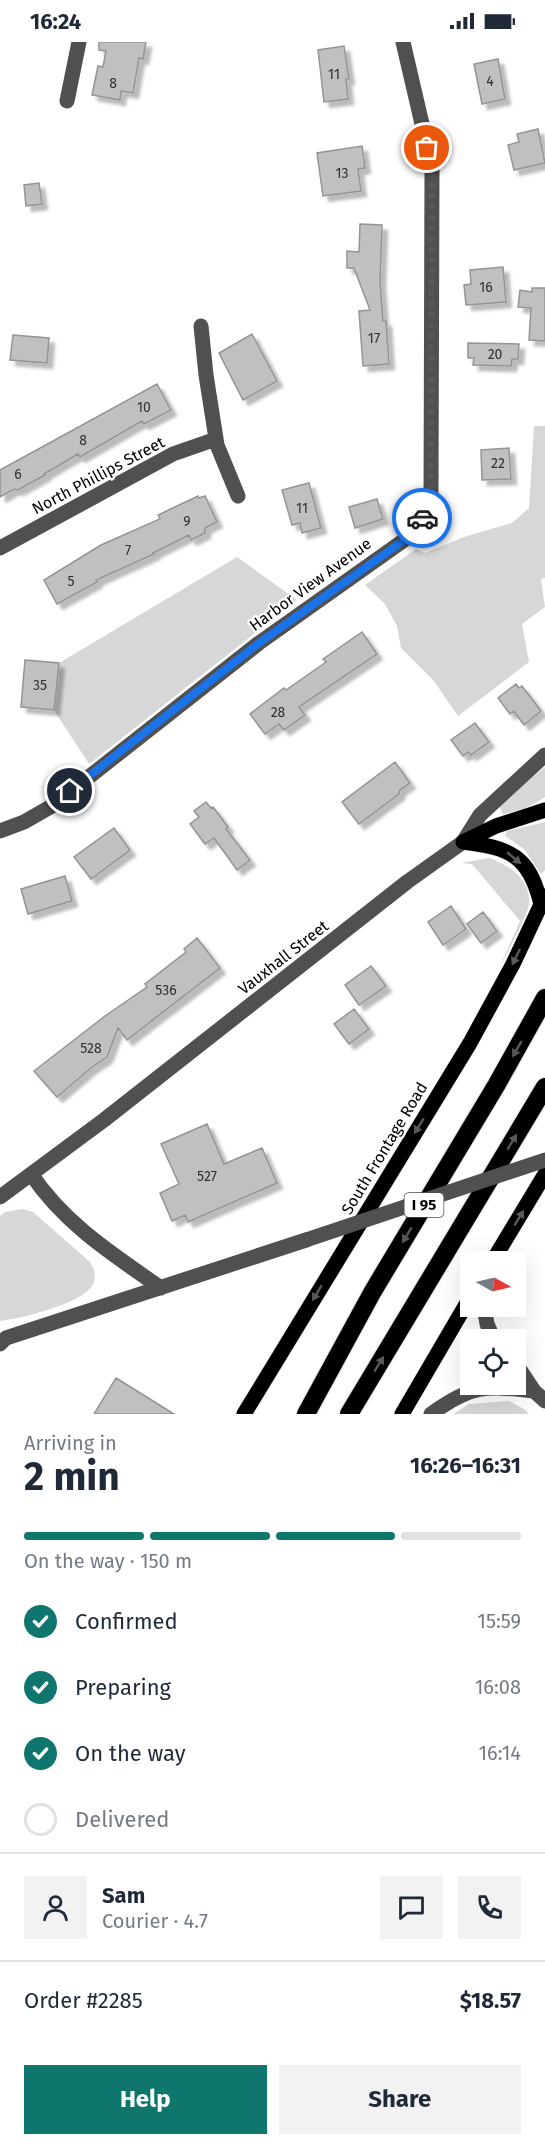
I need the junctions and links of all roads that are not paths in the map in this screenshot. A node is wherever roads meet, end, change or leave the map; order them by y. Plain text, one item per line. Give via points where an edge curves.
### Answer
1 (79, 42) edge
2 (403, 42) edge
3 (67, 101) dead end
4 (201, 326) dead end
5 (216, 439) junction
6 (238, 496) dead end
7 (0, 548) edge
8 (545, 755) edge
9 (545, 810) edge
10 (0, 831) edge
11 (463, 842) junction
12 (543, 900) edge
13 (545, 998) edge
14 (545, 1087) edge
15 (545, 1160) edge
16 (31, 1174) junction
17 (545, 1174) edge
18 (0, 1197) edge
19 (499, 1251) edge
20 (161, 1288) junction
21 (460, 1315) edge
22 (2, 1340) edge
23 (526, 1377) edge
24 (540, 1396) edge
25 (244, 1414) edge
26 (306, 1414) edge
27 (350, 1414) edge
28 (402, 1414) edge
29 (431, 1414) edge

1 - 3 street
2 - 10 street, Harbor View Avenue via 432,167 431,496 417,531 259,643 52,806
4 - 5 street
5 - 6 street
5 - 7 street, North Phillips Street via 173,454
8 - 11 street, Vauxhall Street via 480,815
9 - 11 main road
11 -> 12 main road via 495,847 514,855 533,878
11 - 16 street, Vauxhall Street
12 -> 25 main road, South Frontage Road via 470,1042
13 -> 26 highway, I 95
27 -> 14 highway, I 95
15 - 20 street, bridge
16 - 18 street, Vauxhall Street
16 - 20 street via 74,1224
19 -> 17 main road
20 - 22 street
21 - 28 main road
23 - 24 street
24 - 29 street via 484,1387 456,1397

